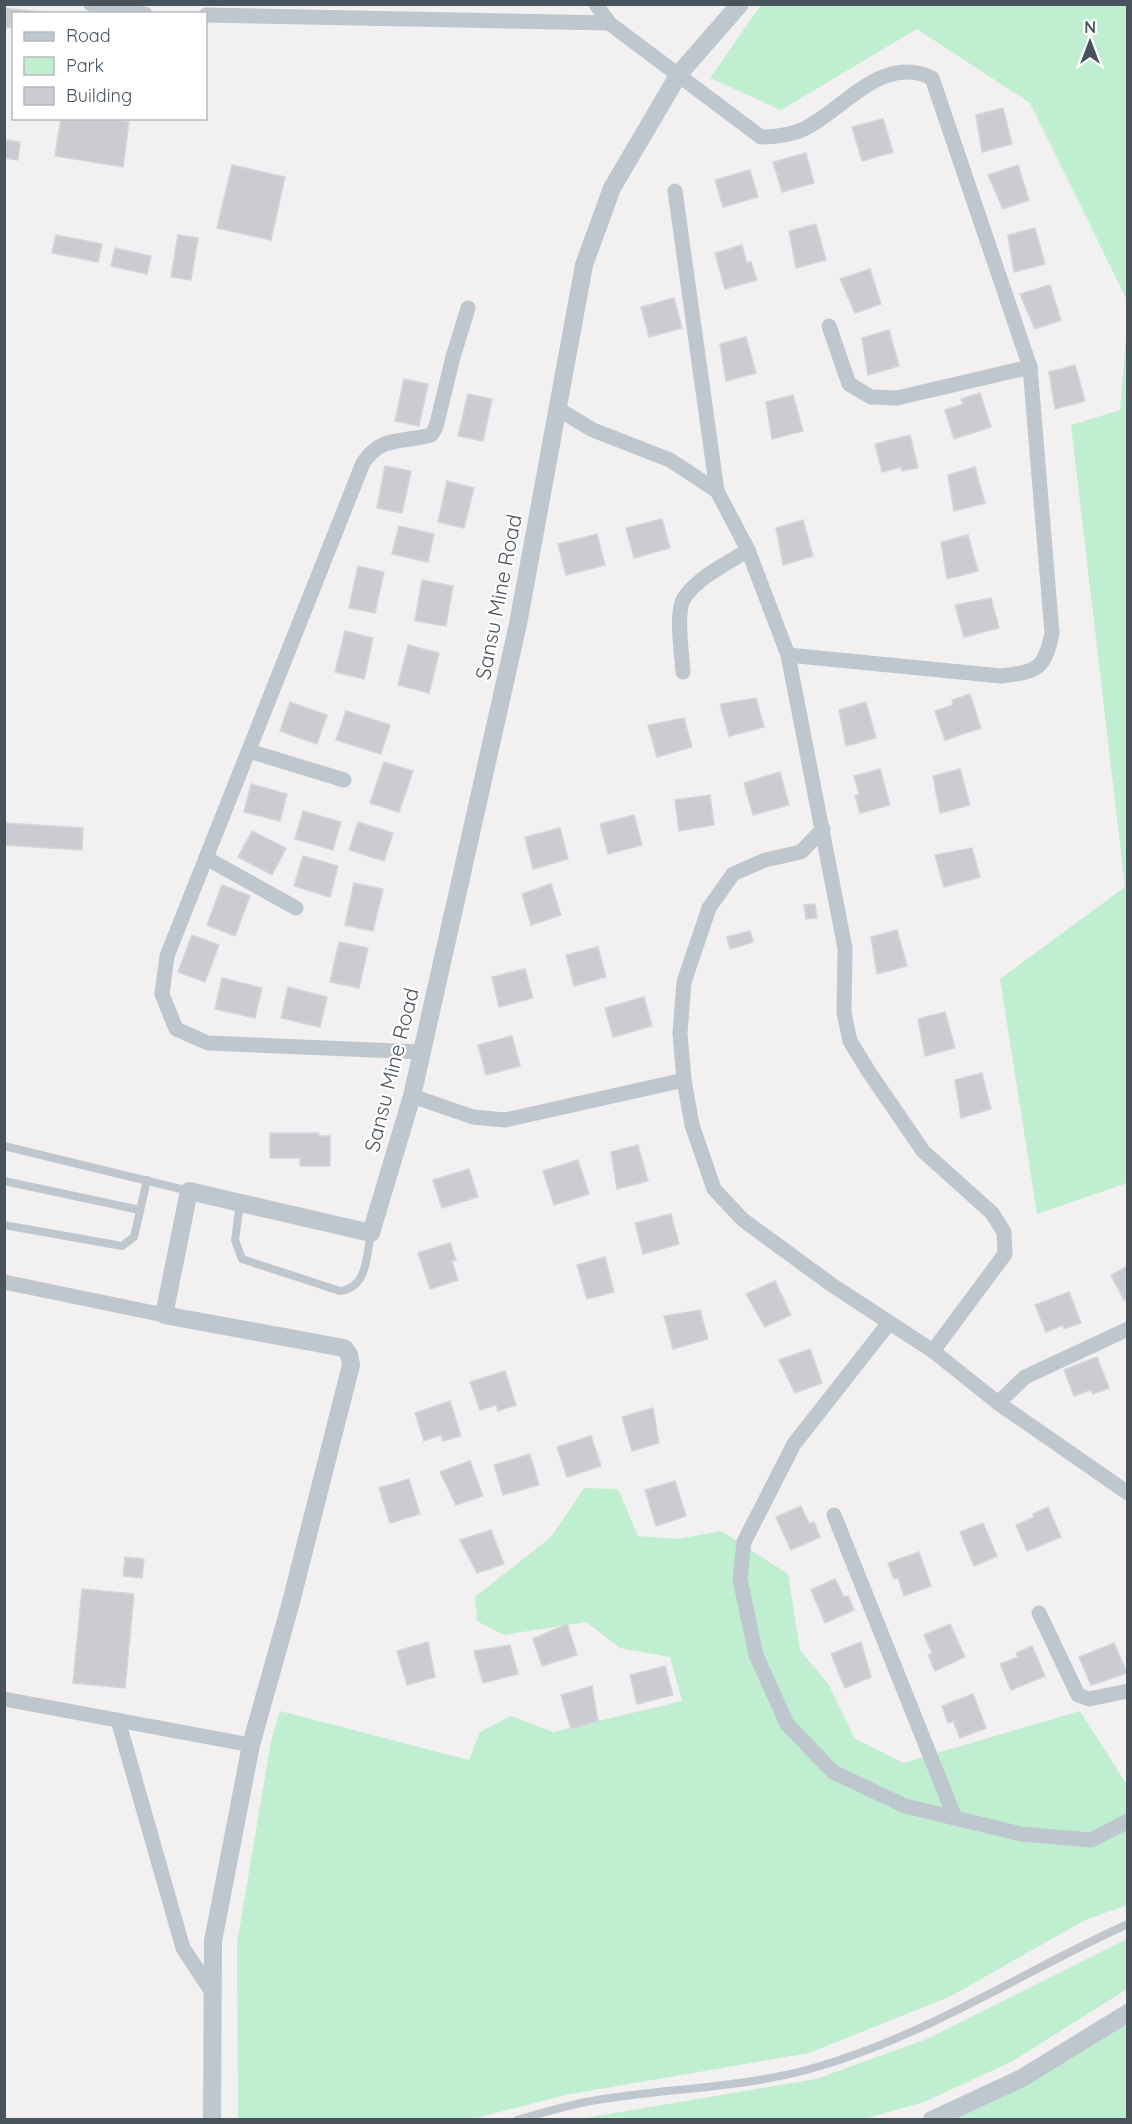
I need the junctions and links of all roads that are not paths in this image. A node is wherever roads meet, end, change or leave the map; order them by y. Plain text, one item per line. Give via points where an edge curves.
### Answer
1 (91, 4) edge
2 (596, 4) edge
3 (740, 4) edge
4 (134, 12) edge
5 (207, 15) edge
6 (609, 23) junction
7 (679, 74) junction
8 (675, 191) dead end
9 (468, 308) dead end
10 (830, 326) dead end
11 (1030, 367) junction
12 (558, 409) junction
13 (717, 491) junction
14 (748, 550) junction
15 (788, 655) junction
16 (683, 672) dead end
17 (249, 751) junction
18 (344, 780) dead end
19 (822, 829) junction
20 (206, 858) junction
21 (296, 908) dead end
22 (421, 1052) junction
23 (684, 1080) junction
24 (412, 1096) junction
25 (4, 1146) edge
26 (147, 1180) junction
27 (4, 1181) edge
28 (189, 1191) junction
29 (240, 1202) junction
30 (140, 1210) junction
31 (4, 1225) edge
32 (371, 1233) junction
33 (4, 1282) edge
34 (164, 1315) junction
35 (889, 1323) junction
36 (1128, 1329) edge
37 (933, 1351) junction
38 (998, 1403) junction
39 (1128, 1493) edge
40 (834, 1515) dead end
41 (1040, 1613) dead end
42 (1128, 1691) edge
43 (4, 1699) edge
44 (118, 1720) junction
45 (251, 1746) junction
46 (955, 1818) junction
47 (1128, 1821) edge
48 (1128, 1924) edge
49 (212, 1992) junction
50 (1128, 2013) edge
51 (212, 2120) edge
52 (517, 2120) edge
53 (932, 2120) edge

1 - 4 street
2 - 6 street
3 - 7 street, Sansu Mine Road
5 - 6 street
6 - 7 street
7 - 11 street via 761,137 781,137 806,128 885,75 918,71 932,78
7 - 12 street, Sansu Mine Road via 612,188 592,243
8 - 13 street
9 - 17 street via 431,435 384,444 371,452 363,464
10 - 11 street via 849,384 871,398 897,398
11 - 15 street via 1052,633 1047,656 1029,672 1001,675
12 - 13 street via 593,430 670,460
12 - 22 street, Sansu Mine Road via 518,624
13 - 14 street
14 - 15 street
14 - 16 street via 698,583 683,599
15 - 19 street
17 - 18 street
17 - 20 street
19 - 23 street via 801,852 765,860 733,874 709,908 684,982 680,1033
19 - 37 street via 845,948 844,1013 850,1041 923,1151 992,1213 1005,1232 1005,1254
20 - 21 street
20 - 22 street via 167,956 162,994 176,1029 208,1043
22 - 24 street, Sansu Mine Road
23 - 24 street via 505,1120 473,1117
23 - 35 street via 692,1125 714,1189 743,1220
24 - 32 street, Sansu Mine Road
25 - 26 lane
26 - 28 lane
26 - 30 lane
27 - 30 lane
28 - 29 street
28 - 34 street
29 - 32 street
29 - 32 lane via 235,1240 242,1259 340,1291 352,1289 361,1280
30 - 31 lane via 135,1237 122,1246
33 - 34 street
34 - 45 street via 344,1348 349,1354 351,1365
35 - 37 street
35 - 46 street via 795,1444 744,1542 740,1580 756,1655 787,1724 833,1772 905,1806
36 - 38 street via 1025,1377
37 - 38 street
38 - 39 street
40 - 46 street
41 - 42 street via 1078,1695 1089,1699
43 - 44 street
44 - 45 street
44 - 49 street via 183,1948
45 - 49 street via 213,1941
46 - 47 street via 1021,1834 1091,1840
48 - 52 lane via 967,2007 817,2067 729,2085 595,2100
49 - 51 street
50 - 53 street via 1022,2078

